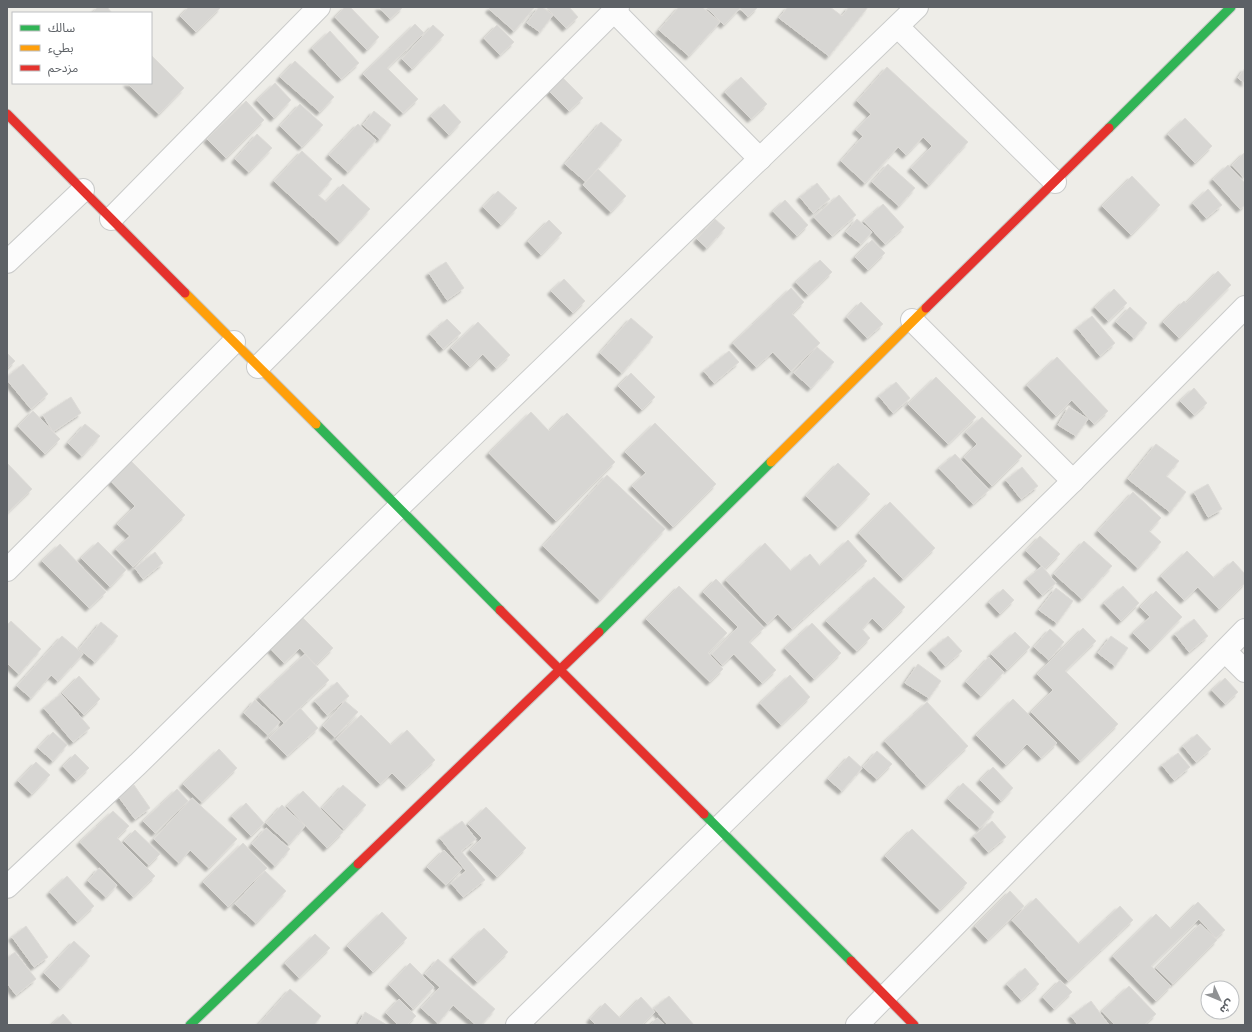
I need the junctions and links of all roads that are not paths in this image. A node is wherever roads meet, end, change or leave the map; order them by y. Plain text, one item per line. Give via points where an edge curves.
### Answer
1 (319, 7) edge
2 (917, 7) edge
3 (1231, 7) edge
4 (616, 9) edge
5 (898, 26) junction
6 (7, 114) edge
7 (760, 159) junction
8 (1056, 182) junction
9 (82, 190) junction
10 (111, 219) junction
11 (7, 262) edge
12 (1245, 307) edge
13 (912, 320) junction
14 (234, 342) junction
15 (258, 367) junction
16 (1073, 481) junction
17 (398, 508) junction
18 (7, 570) edge
19 (1245, 630) edge
20 (1225, 651) junction
21 (560, 671) junction
22 (1245, 671) edge
23 (717, 829) junction
24 (7, 887) edge
25 (886, 997) junction
26 (190, 1025) edge
27 (517, 1025) edge
28 (857, 1025) edge
29 (914, 1025) edge

1 - 10 street
2 - 5 street
3 - 8 street
4 - 7 street
4 - 15 street
5 - 7 street
5 - 8 street
6 - 9 street
7 - 17 street
8 - 13 street
9 - 10 street
9 - 11 street
10 - 14 street
12 - 16 street
13 - 16 street
13 - 21 street
14 - 15 street
14 - 18 street
15 - 17 street
16 - 23 street
17 - 21 street
17 - 24 street via 144,759
19 - 20 street
20 - 22 street
20 - 25 street
21 - 23 street
21 - 26 street
23 - 25 street
23 - 27 street
25 - 28 street
25 - 29 street

